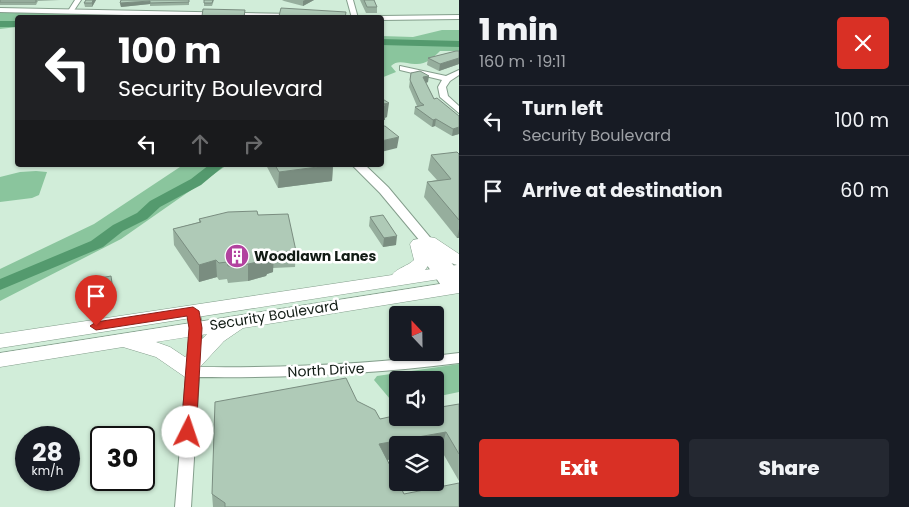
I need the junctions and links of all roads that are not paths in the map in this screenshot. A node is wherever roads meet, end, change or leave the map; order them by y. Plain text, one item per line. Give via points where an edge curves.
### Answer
1 (78, 0) edge
2 (350, 0) edge
3 (0, 10) edge
4 (71, 11) junction
5 (260, 13) edge
6 (289, 15) edge
7 (354, 15) edge
8 (459, 17) edge
9 (384, 18) edge
10 (404, 68) dead end
11 (459, 72) edge
12 (447, 79) junction
13 (459, 110) edge
14 (360, 167) edge
15 (424, 243) junction
16 (454, 276) edge
17 (384, 282) junction
18 (194, 319) junction
19 (249, 319) junction
20 (122, 340) junction
21 (0, 341) edge
22 (459, 358) edge
23 (0, 360) edge
24 (192, 367) junction
25 (183, 507) edge

1 - 4 street
2 - 7 street
3 - 4 street
4 - 5 street
5 - 6 street
8 - 9 street
10 - 12 street
11 - 12 street
12 - 13 street via 442,92
14 - 15 street via 384,190
15 - 16 street
15 - 16 main road via 448,256
15 - 17 main road via 419,267
16 - 17 main road, Security Boulevard
16 - 19 main road, Security Boulevard
17 - 18 main road, Security Boulevard
18 - 19 main road, Security Boulevard
18 - 20 main road, Security Boulevard
18 - 21 main road, Security Boulevard
18 - 24 street
19 - 24 main road via 217,336
20 - 23 main road, Security Boulevard
20 - 24 main road via 163,352
22 - 24 street, North Drive via 330,372
24 - 25 street

